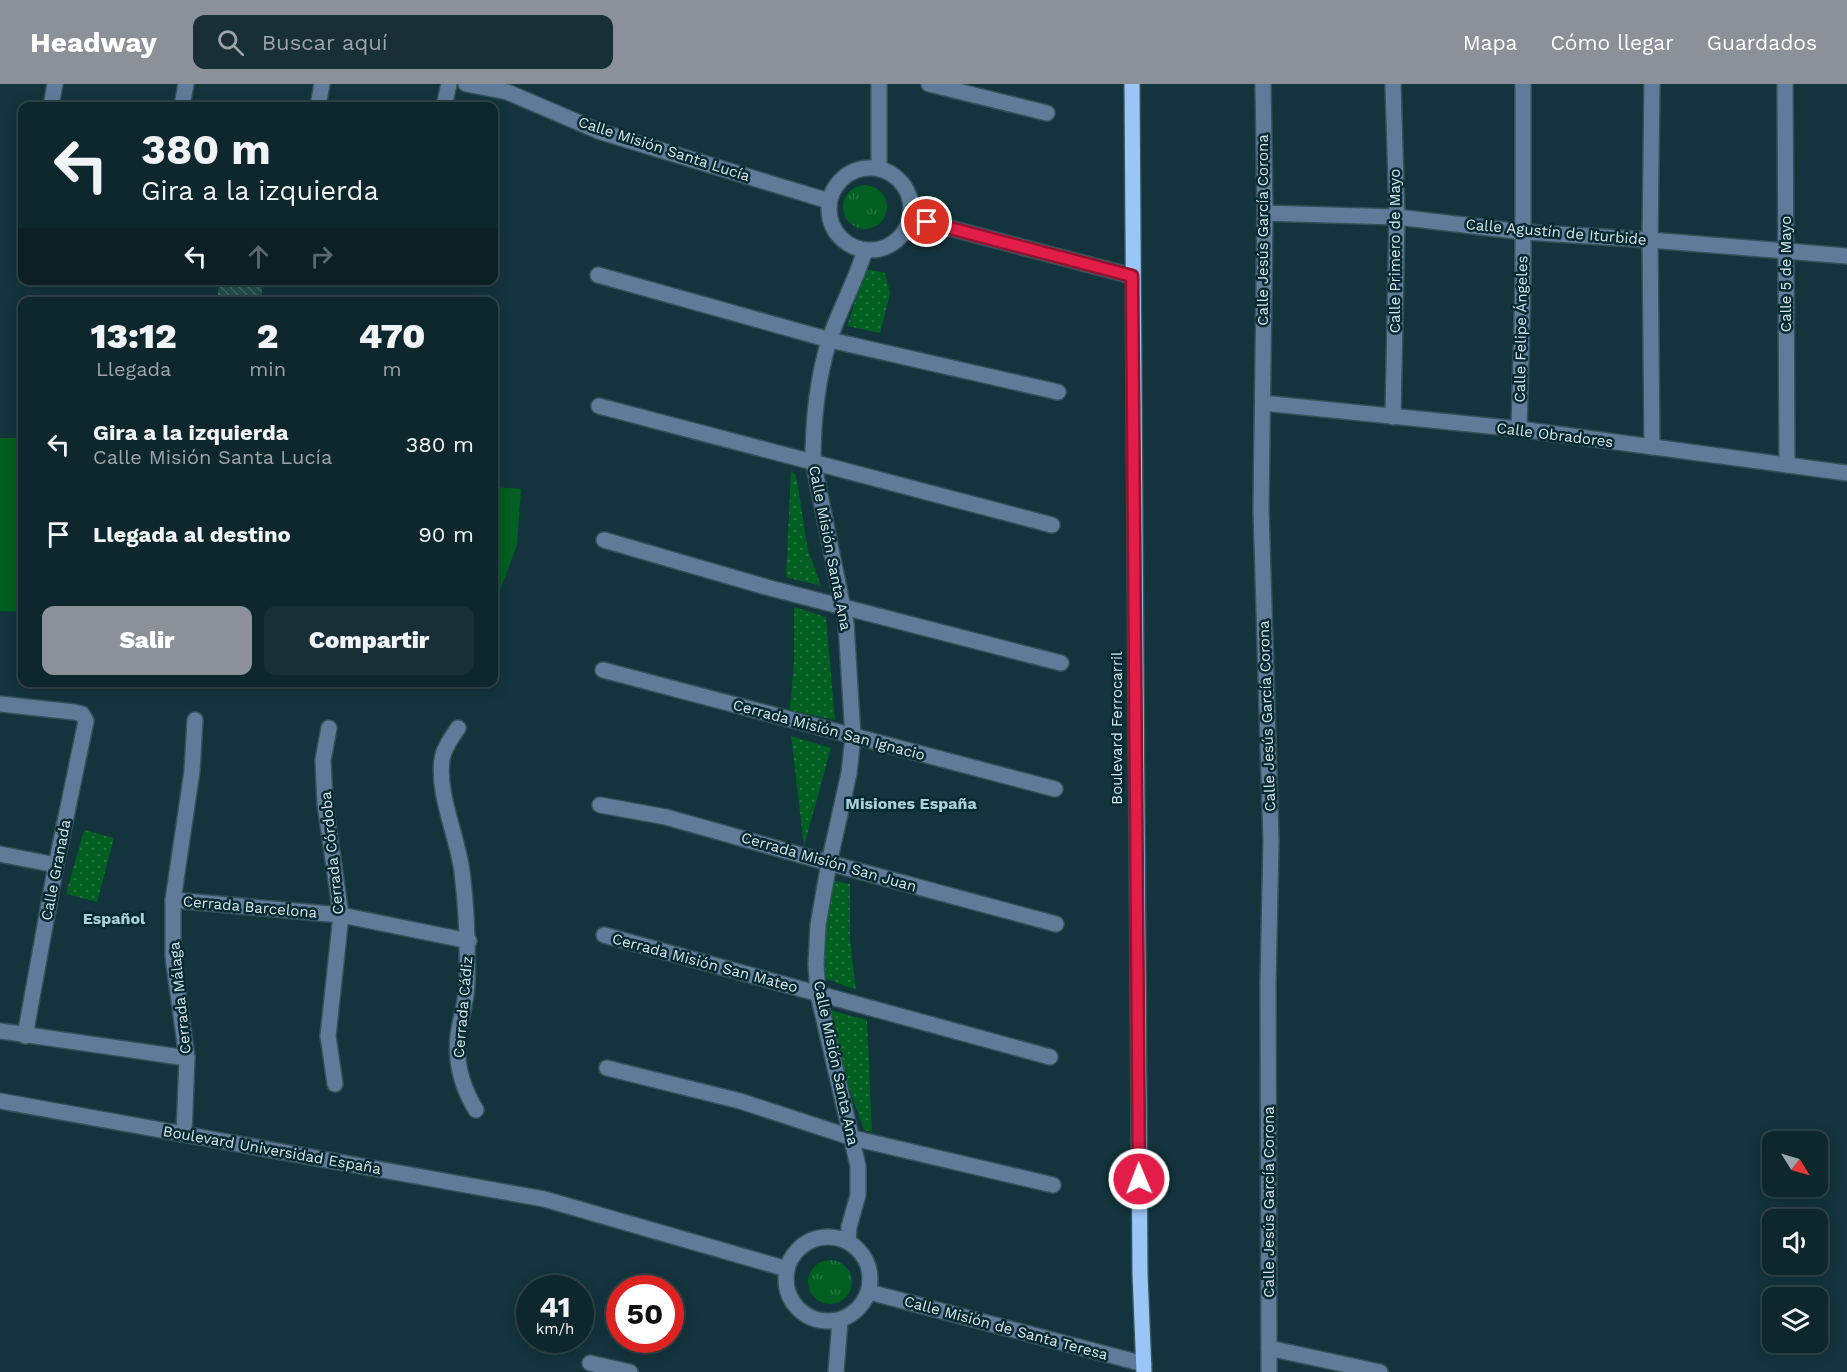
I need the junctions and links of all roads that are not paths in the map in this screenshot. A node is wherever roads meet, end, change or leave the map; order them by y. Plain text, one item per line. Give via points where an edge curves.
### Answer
1 (55, 84) edge
2 (186, 84) edge
3 (322, 84) edge
4 (449, 84) edge
5 (466, 84) edge
6 (879, 84) edge
7 (929, 84) edge
8 (1132, 84) edge
9 (1263, 84) edge
10 (1393, 84) edge
11 (1523, 84) edge
12 (1652, 84) edge
13 (1785, 84) edge
14 (52, 102) edge
15 (183, 102) edge
16 (319, 102) edge
17 (445, 102) edge
18 (1047, 113) dead end
19 (879, 169) junction
20 (829, 201) junction
21 (1265, 213) junction
22 (1397, 218) junction
23 (910, 220) junction
24 (1523, 232) junction
25 (1650, 240) junction
26 (865, 250) junction
27 (1786, 250) junction
28 (1847, 256) edge
29 (598, 275) dead end
30 (1132, 276) junction
31 (830, 340) junction
32 (1058, 392) dead end
33 (1263, 404) junction
34 (599, 406) dead end
35 (1393, 417) junction
36 (1519, 429) junction
37 (1652, 447) junction
38 (813, 461) junction
39 (1787, 465) junction
40 (1847, 473) edge
41 (1052, 525) dead end
42 (604, 540) dead end
43 (843, 606) junction
44 (1061, 663) dead end
45 (603, 670) dead end
46 (0, 704) edge
47 (195, 720) dead end
48 (329, 728) dead end
49 (458, 728) dead end
50 (853, 737) junction
51 (1056, 789) dead end
52 (600, 805) dead end
53 (0, 854) edge
54 (829, 863) junction
55 (56, 865) junction
56 (173, 900) junction
57 (341, 915) junction
58 (1056, 924) dead end
59 (604, 934) dead end
60 (469, 941) junction
61 (818, 994) junction
62 (0, 1031) edge
63 (26, 1036) junction
64 (1050, 1057) dead end
65 (187, 1058) junction
66 (607, 1068) dead end
67 (335, 1084) dead end
68 (0, 1101) edge
69 (476, 1110) dead end
70 (184, 1134) junction
71 (853, 1138) junction
72 (1053, 1185) dead end
73 (848, 1242) junction
74 (787, 1269) junction
75 (869, 1292) junction
76 (840, 1320) junction
77 (1269, 1348) junction
78 (590, 1363) dead end
79 (1144, 1368) edge
80 (630, 1372) edge
81 (836, 1372) edge
82 (1269, 1372) edge
83 (1378, 1372) edge

1 - 14 street
2 - 15 street
3 - 16 street
4 - 17 street
5 - 20 street, Calle Misión Santa Lucía via 507,92 601,132
6 - 19 street
7 - 18 street
8 - 30 main road, Boulevard Ferrocarril
9 - 21 street, Calle Jesús García Corona
10 - 22 street, Calle Primero de Mayo
11 - 24 street, Calle Felipe Ángeles
12 - 25 street
13 - 27 street, Calle 5 de Mayo
19 - 20 street via 858,169 845,176
19 - 23 street via 889,171 908,192
20 - 26 street via 832,224 839,236
21 - 22 street, Calle Agustín de Iturbide
21 - 33 street, Calle Jesús García Corona
22 - 24 street, Calle Agustín de Iturbide
22 - 35 street, Calle Primero de Mayo
23 - 26 street via 894,243
23 - 30 street
24 - 25 street, Calle Agustín de Iturbide
24 - 36 street, Calle Felipe Ángeles
25 - 27 street, Calle Agustín de Iturbide
25 - 37 street
26 - 31 street, Calle Misión Santa Ana
27 - 28 street, Calle Agustín de Iturbide
27 - 39 street, Calle 5 de Mayo
29 - 31 street
30 - 79 main road, Boulevard Ferrocarril
31 - 32 street
31 - 38 street, Calle Misión Santa Ana via 817,395
33 - 35 street, Calle Obradores
33 - 77 street, Calle Jesús García Corona via 1261,509 1271,841
34 - 38 street
35 - 36 street, Calle Obradores
36 - 37 street, Calle Obradores
37 - 39 street, Calle Obradores
38 - 41 street
38 - 43 street, Calle Misión Santa Ana
39 - 40 street, Calle Obradores
42 - 43 street
43 - 44 street
43 - 50 street, Calle Misión Santa Ana
45 - 50 street, Cerrada Misión San Ignacio
46 - 55 street, Calle Granada via 74,712 85,717 86,729
47 - 56 street, Cerrada Málaga via 192,771
48 - 57 street, Cerrada Córdoba via 323,760 325,804
49 - 60 street, Cerrada Cádiz via 442,759 442,781 462,869
50 - 51 street, Cerrada Misión San Ignacio
50 - 54 street, Calle Misión Santa Ana
52 - 54 street, Cerrada Misión San Juan via 666,817
53 - 55 street
54 - 58 street, Cerrada Misión San Juan
54 - 61 street, Calle Misión Santa Ana via 818,925
55 - 63 street, Calle Granada
56 - 57 street, Cerrada Barcelona
56 - 65 street, Cerrada Málaga via 173,957
57 - 60 street, Cerrada Barcelona
57 - 67 street, Cerrada Córdoba via 328,1036
59 - 61 street, Cerrada Misión San Mateo
60 - 69 street, Cerrada Cádiz via 457,1056 459,1071
61 - 64 street, Cerrada Misión San Mateo
61 - 71 street, Calle Misión Santa Ana
62 - 63 street
63 - 65 street
65 - 70 street, Cerrada Málaga
66 - 71 street via 740,1101
68 - 70 street, Boulevard Universidad España
70 - 74 street, Boulevard Universidad España via 544,1199
71 - 72 street
71 - 73 street, Calle Misión Santa Ana via 858,1195
73 - 74 street via 833,1237 804,1244
73 - 75 street via 868,1263
74 - 76 street via 788,1294 795,1307 817,1320
75 - 76 street via 856,1310
75 - 79 street, Calle Misión de Santa Teresa
76 - 81 street
77 - 82 street, Calle Jesús García Corona
77 - 83 street
78 - 80 street

